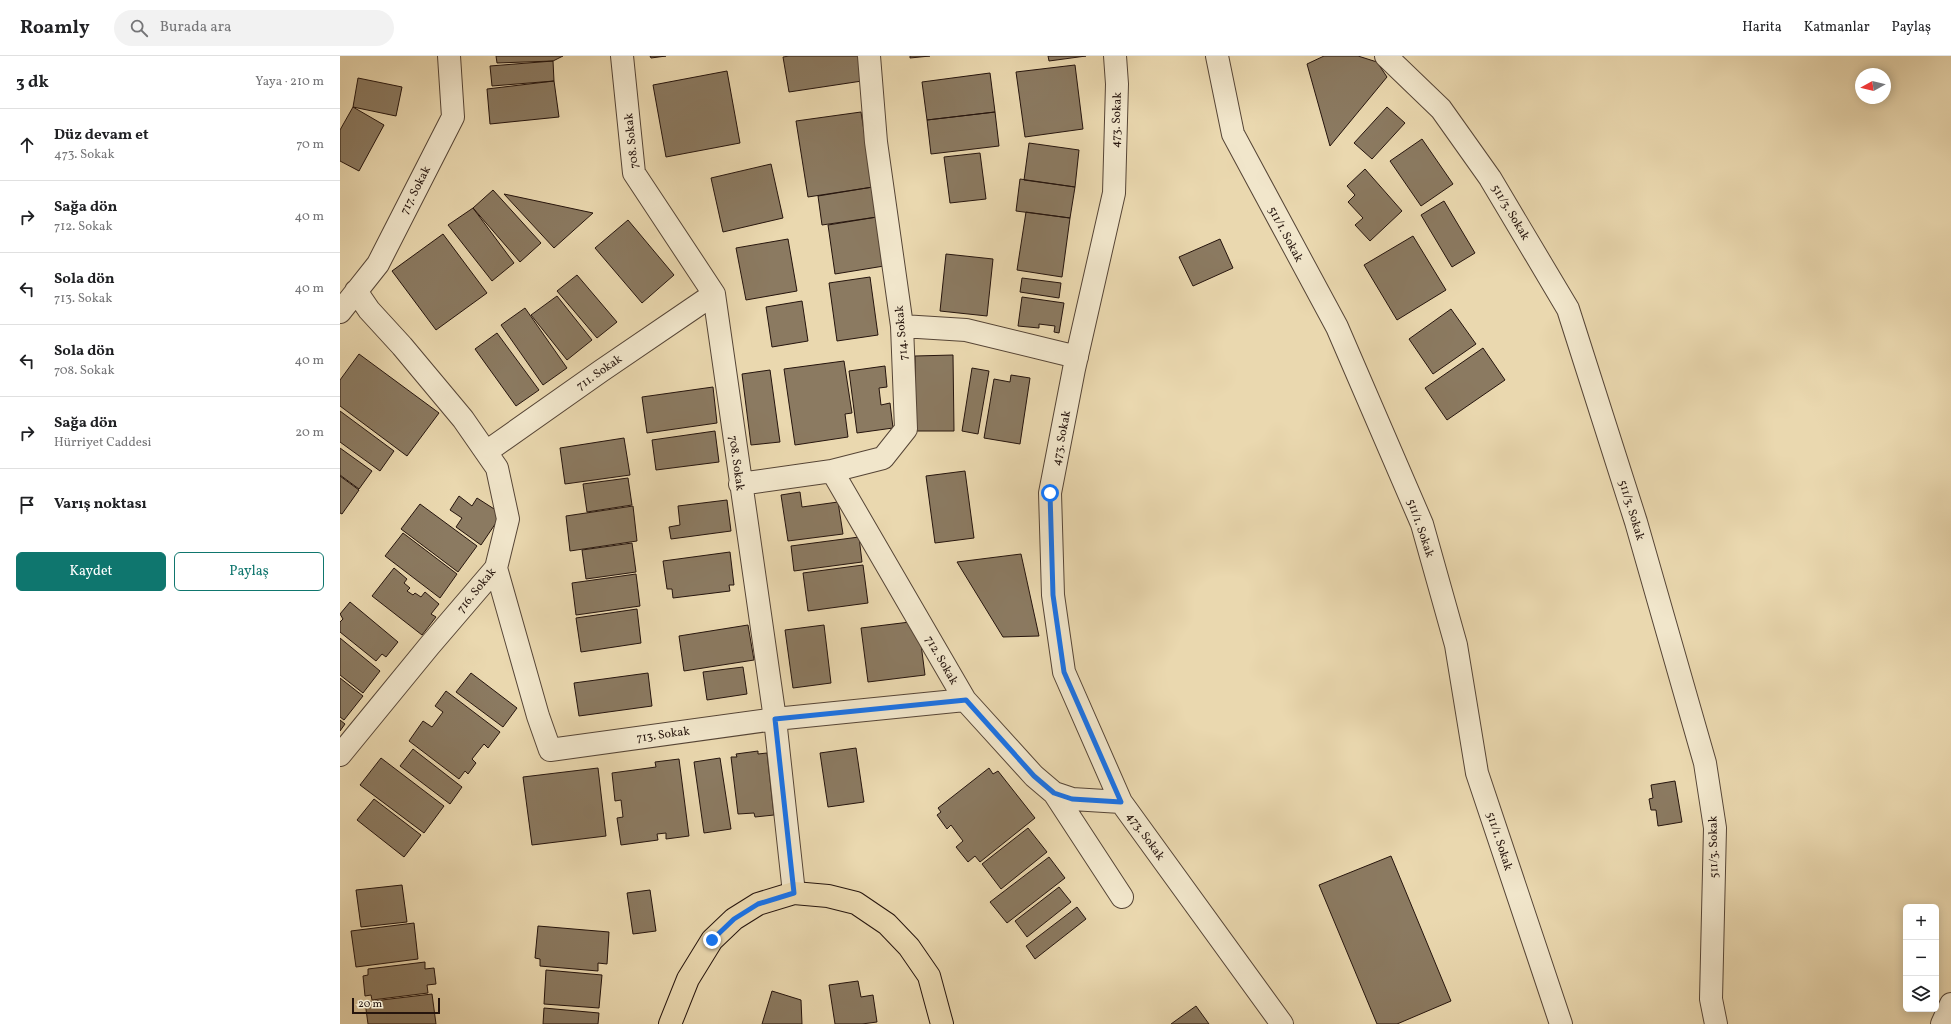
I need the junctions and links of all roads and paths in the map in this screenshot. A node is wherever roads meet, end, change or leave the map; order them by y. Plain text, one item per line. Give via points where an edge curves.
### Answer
1 (450, 56) edge
2 (622, 56) edge
3 (869, 56) edge
4 (1115, 56) edge
5 (1217, 56) edge
6 (1386, 56) edge
7 (356, 291) junction
8 (714, 294) junction
9 (340, 312) edge
10 (902, 326) junction
11 (1077, 357) junction
12 (486, 452) junction
13 (832, 471) junction
14 (740, 484) junction
15 (496, 568) junction
16 (966, 700) junction
17 (775, 719) junction
18 (340, 755) edge
19 (1054, 793) junction
20 (1121, 802) junction
21 (794, 893) junction
22 (1122, 897) dead end
23 (1951, 1004) edge
24 (670, 1024) edge
25 (942, 1024) edge
26 (1282, 1024) edge
27 (1561, 1024) edge
28 (1716, 1024) edge
29 (1942, 1024) edge

1 - 7 street, 717. Sokak via 453,117 378,264
2 - 8 street, 708. Sokak via 634,173
3 - 10 street, 714. Sokak via 876,142
4 - 11 street, 473. Sokak via 1117,84 1114,193
5 - 27 street, 511/1. Sokak via 1233,134 1336,327 1422,524 1456,645 1477,773
6 - 28 street, 511/3. Sokak via 1441,109 1490,178 1568,309 1636,522 1705,763 1715,828 1711,999
7 - 9 street, 717. Sokak
7 - 12 street, 716. Sokak via 369,310 463,419
8 - 12 street, 711. Sokak
8 - 14 street, 708. Sokak
10 - 11 street via 966,330
10 - 13 street, 714. Sokak via 906,430 883,458
11 - 20 street, 473. Sokak via 1050,493 1053,595 1064,672
12 - 15 street, 716. Sokak via 497,468 508,519
13 - 14 street, 714. Sokak
13 - 16 street, 712. Sokak
14 - 17 street, 708. Sokak
15 - 17 street, 713. Sokak via 550,750
15 - 18 street, 716. Sokak
16 - 17 street, 713. Sokak
16 - 19 street, 712. Sokak via 1034,776
17 - 21 street, 708. Sokak
19 - 20 street, 712. Sokak via 1072,799
19 - 22 street
20 - 26 street, 473. Sokak
21 - 24 main road via 758,904 734,919 712,940 688,979
21 - 25 main road via 828,896 856,904 887,924 909,947 929,976
23 - 29 street

